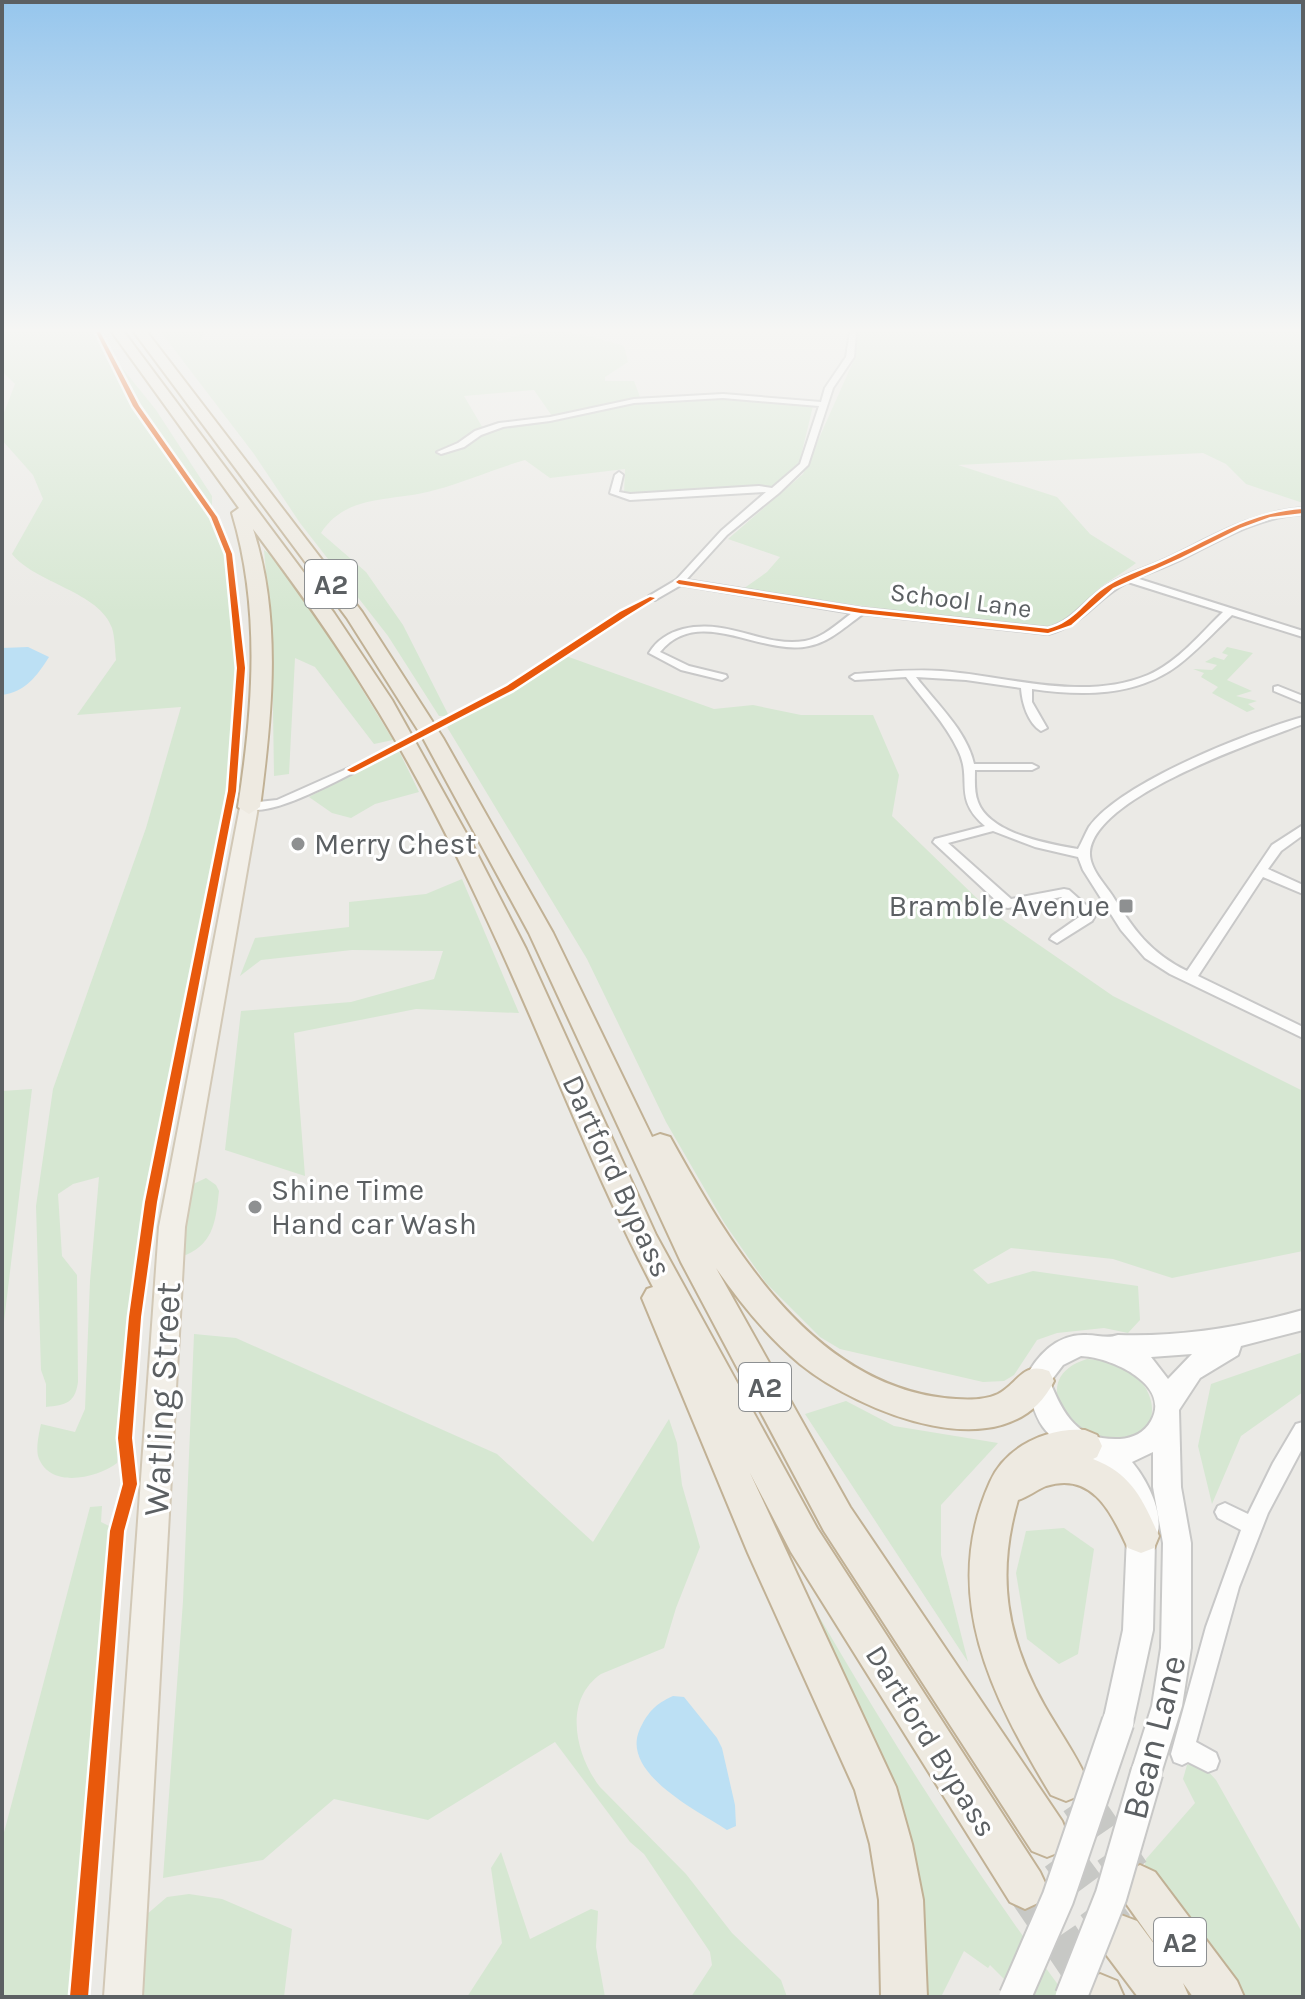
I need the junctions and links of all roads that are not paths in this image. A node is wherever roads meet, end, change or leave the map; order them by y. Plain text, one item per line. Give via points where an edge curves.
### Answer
1 (190, 425) edge
2 (196, 425) edge
3 (501, 425) edge
4 (816, 425) edge
5 (441, 452) dead end
6 (217, 460) junction
7 (619, 475) dead end
8 (776, 491) junction
9 (1303, 511) edge
10 (1129, 579) junction
11 (679, 582) junction
12 (652, 598) dead end
13 (861, 611) junction
14 (1230, 611) junction
15 (1303, 634) edge
16 (909, 674) junction
17 (722, 677) dead end
18 (855, 677) dead end
19 (1026, 684) junction
20 (1278, 689) dead end
21 (1303, 700) edge
22 (1303, 720) edge
23 (1041, 728) dead end
24 (970, 767) junction
25 (1032, 767) dead end
26 (351, 770) dead end
27 (249, 807) junction
28 (994, 827) junction
29 (1303, 829) edge
30 (1084, 854) junction
31 (1261, 871) junction
32 (1303, 890) edge
33 (541, 933) junction
34 (1057, 939) dead end
35 (1190, 978) junction
36 (1303, 1033) edge
37 (642, 1237) junction
38 (1303, 1320) edge
39 (1246, 1337) junction
40 (1094, 1345) junction
41 (1037, 1381) junction
42 (1166, 1414) junction
43 (1303, 1430) edge
44 (1092, 1448) junction
45 (1002, 1496) junction
46 (1225, 1512) dead end
47 (1250, 1525) junction
48 (1141, 1536) junction
49 (1208, 1761) dead end
50 (1066, 1780) tunnel mouth
51 (1047, 1836) tunnel mouth
52 (1025, 1887) tunnel mouth
53 (1140, 1887) tunnel mouth
54 (1121, 1937) tunnel mouth
55 (123, 1997) edge
56 (904, 1997) edge
57 (1015, 1997) edge
58 (1071, 1997) edge
59 (1166, 1997) edge
60 (1221, 1997) edge

1 - 6 highway, A2
2 - 6 highway, A2
3 - 5 street
4 - 8 street via 804,465
6 - 27 highway, A2 via 255,557 259,710
6 - 33 highway, Dartford Bypass / A2 via 355,616 429,731
6 - 37 highway, Dartford Bypass / A2 via 327,617 460,842
7 - 8 street via 614,493 630,497
8 - 11 street via 724,533
9 - 10 street, School Lane via 1247,522
10 - 13 street, School Lane via 1099,596 1070,626 1048,631
10 - 14 street
11 - 12 street
11 - 13 street, School Lane
13 - 17 street via 808,644 709,626 676,635 654,653
14 - 15 street
14 - 19 street via 1170,665 1143,680 1090,690
16 - 18 street
16 - 19 street
16 - 24 street
19 - 23 street via 1027,702
20 - 21 street
22 - 30 street via 1159,781 1104,820
24 - 25 street
24 - 28 street via 973,805
26 - 27 street via 278,804
27 - 55 main road, Watling Street via 171,1240
28 - 30 street
28 - 34 street via 939,842 1008,904 1064,893 1085,908 1087,918
29 - 31 street via 1280,843
30 - 35 street via 1089,870 1141,947
31 - 32 street
31 - 35 street
33 - 41 highway via 716,1243 790,1334 868,1388 936,1412 994,1411 1023,1397
33 - 51 highway, Dartford Bypass / A2 via 697,1262 837,1519
35 - 36 street
37 - 52 highway, Dartford Bypass / A2 via 804,1540
37 - 56 highway via 655,1292 704,1408 875,1787 899,1887
38 - 39 main road
39 - 40 main road via 1171,1348
39 - 42 main road via 1190,1368
40 - 41 main road via 1059,1352
40 - 42 main road via 1143,1365 1160,1386
41 - 44 main road via 1053,1422
42 - 44 main road via 1162,1430 1147,1445 1124,1453
42 - 58 main road, Bean Lane, bridge via 1167,1487 1177,1543 1177,1633 1167,1706 1111,1896
43 - 47 street, Bean Lane
44 - 45 highway via 1060,1446 1030,1460 1004,1482
44 - 48 main road, Bean Lane via 1113,1461 1136,1490 1146,1530
45 - 48 highway via 1039,1471 1084,1471 1122,1496
45 - 50 highway via 986,1549 991,1617 1015,1687
46 - 47 street
47 - 49 street, Bean Lane via 1196,1692 1183,1751
48 - 57 main road, Bean Lane, bridge via 1136,1641 1118,1722 1058,1898
53 - 60 highway, A2
54 - 59 highway, A2

